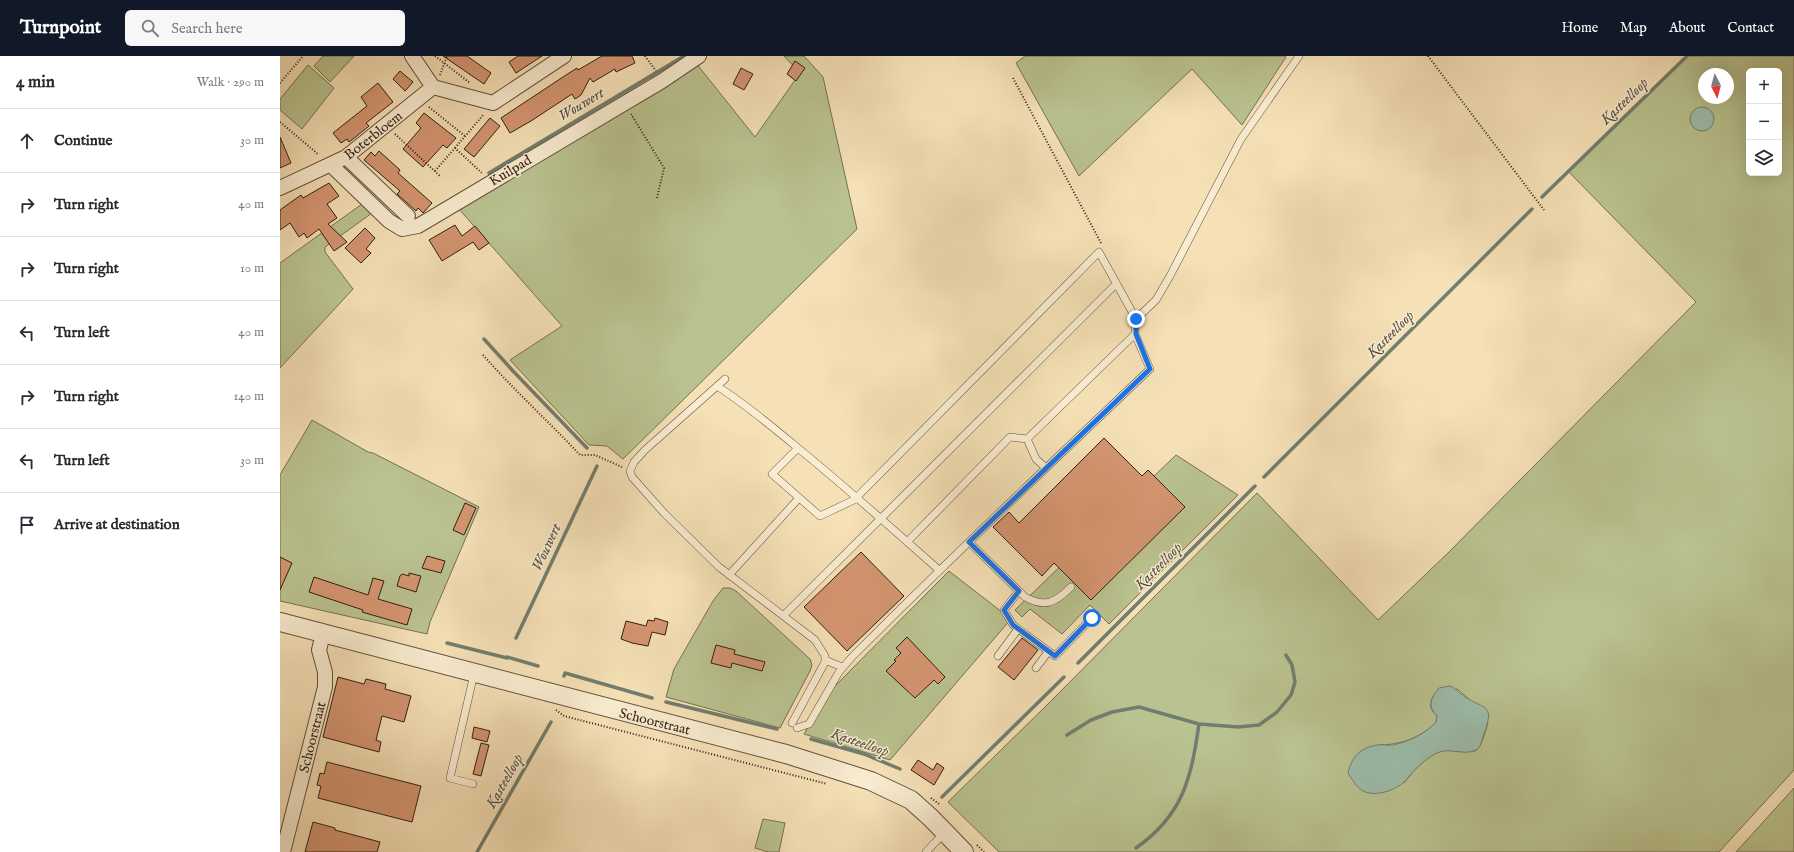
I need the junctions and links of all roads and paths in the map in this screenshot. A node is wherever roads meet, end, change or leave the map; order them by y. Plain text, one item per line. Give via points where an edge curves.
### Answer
1 (303, 56) edge
2 (412, 56) edge
3 (435, 56) edge
4 (447, 56) edge
5 (564, 56) edge
6 (645, 56) edge
7 (699, 56) edge
8 (1299, 56) edge
9 (1428, 56) edge
10 (443, 63) junction
11 (654, 67) dead end
12 (1013, 78) dead end
13 (280, 83) edge
14 (473, 86) dead end
15 (435, 88) junction
16 (420, 97) junction
17 (624, 102) junction
18 (493, 103) junction
19 (280, 122) edge
20 (386, 125) junction
21 (465, 136) junction
22 (455, 148) junction
23 (346, 158) junction
24 (331, 165) junction
25 (435, 171) junction
26 (441, 177) dead end
27 (491, 181) junction
28 (280, 188) edge
29 (657, 198) dead end
30 (1544, 210) dead end
31 (408, 216) dead end
32 (1100, 252) junction
33 (1116, 284) junction
34 (1136, 319) junction
35 (1136, 334) junction
36 (482, 355) dead end
37 (725, 379) dead end
38 (717, 386) junction
39 (1027, 439) junction
40 (798, 448) junction
41 (1046, 468) junction
42 (630, 471) junction
43 (799, 498) junction
44 (857, 498) junction
45 (881, 519) junction
46 (908, 542) junction
47 (969, 542) junction
48 (939, 570) junction
49 (729, 574) junction
50 (1071, 587) dead end
51 (1019, 591) junction
52 (784, 615) junction
53 (1092, 618) dead end
54 (280, 622) edge
55 (1018, 629) junction
56 (323, 634) junction
57 (1048, 652) junction
58 (998, 656) dead end
59 (825, 660) junction
60 (842, 668) junction
61 (1036, 668) dead end
62 (474, 673) junction
63 (557, 710) dead end
64 (473, 784) dead end
65 (832, 785) dead end
66 (945, 832) junction
67 (283, 844) edge
68 (926, 852) edge
69 (964, 852) edge

1 - 13 path
2 - 15 street
3 - 10 path
4 - 10 path
5 - 18 street
6 - 11 path
7 - 17 street, Kuilpad
8 - 34 lane via 1241,139 1156,300
9 - 30 path
10 - 14 path
10 - 15 path
12 - 32 path via 1102,241
15 - 16 street, Boterbloem
15 - 18 street
16 - 20 street, Boterbloem
16 - 21 path
17 - 27 street, Kuilpad
17 - 29 path via 664,168
18 - 21 path
19 - 24 path
20 - 23 street, Boterbloem
20 - 25 path
21 - 22 path
22 - 25 path
22 - 27 path
23 - 24 street, Boterbloem
23 - 31 street
24 - 27 street, Kuilpad via 389,221 402,229 418,226
24 - 28 street, Boterbloem
25 - 26 path
32 - 33 lane
32 - 44 lane
33 - 34 lane
33 - 45 lane
34 - 35 lane
35 - 39 lane
35 - 41 lane via 1150,369
36 - 42 path via 580,455 595,455
37 - 38 lane
38 - 40 lane via 740,401
38 - 42 lane via 645,450
39 - 41 lane via 1036,459
39 - 46 lane via 1010,437
40 - 43 lane via 772,474
40 - 44 lane
41 - 47 lane
42 - 49 lane via 632,477 664,513
43 - 44 lane via 820,516
43 - 49 lane
44 - 45 lane
45 - 46 lane
45 - 52 lane
46 - 48 lane
47 - 48 lane
47 - 51 lane
48 - 60 lane
49 - 52 lane
50 - 51 lane via 1056,600 1048,603 1035,603
51 - 55 lane via 1004,610
52 - 59 lane via 815,640
53 - 57 lane via 1055,656
54 - 56 street, Schoorstraat
55 - 57 lane
55 - 58 lane
56 - 62 street, Schoorstraat
56 - 67 street, Schoorstraat via 320,650 325,687
57 - 61 lane
59 - 60 lane
59 - 60 lane via 794,725 809,724
62 - 64 lane via 450,778
62 - 66 street, Schoorstraat via 786,754 871,781 910,800
63 - 65 path, Schoorstraat via 564,716
66 - 68 lane
66 - 69 street, Schoorstraat

